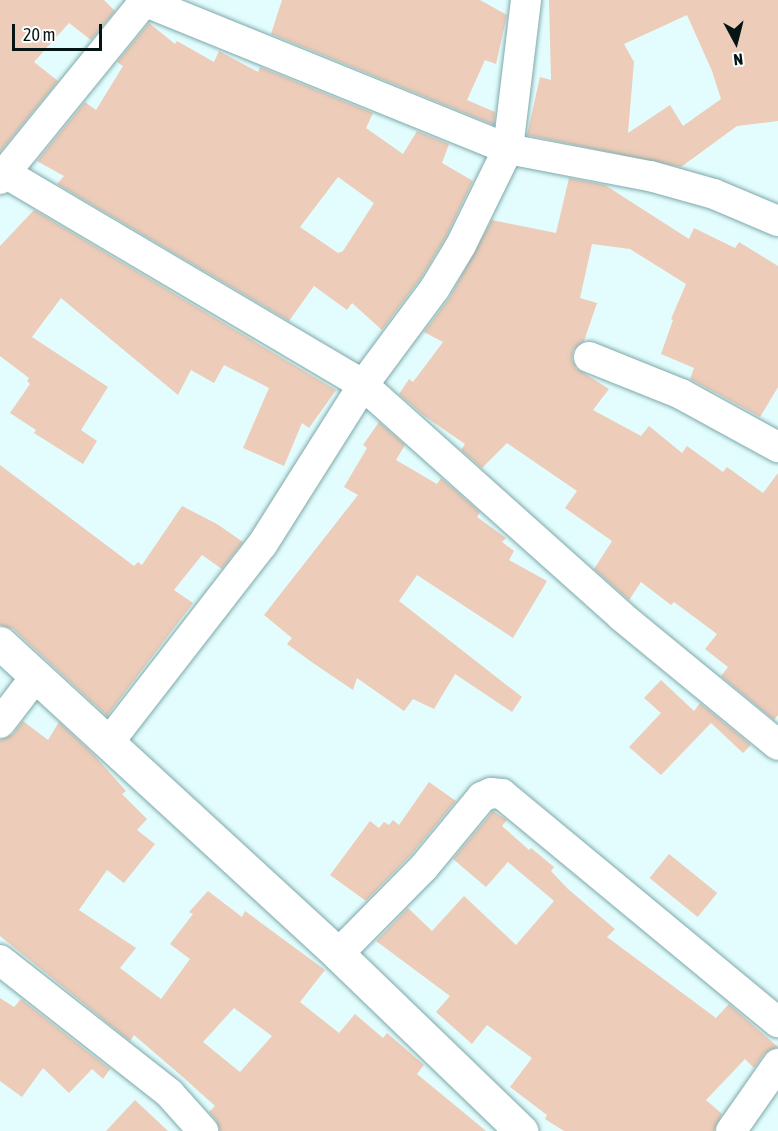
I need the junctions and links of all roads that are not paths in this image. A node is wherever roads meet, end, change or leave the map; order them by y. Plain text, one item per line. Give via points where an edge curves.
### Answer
1 (526, 0) edge
2 (143, 1) edge
3 (508, 149) junction
4 (2, 174) edge
5 (778, 221) edge
6 (589, 357) dead end
7 (363, 385) junction
8 (778, 447) edge
9 (0, 643) edge
10 (36, 676) junction
11 (0, 723) edge
12 (109, 742) junction
13 (778, 745) edge
14 (338, 954) junction
15 (0, 960) edge
16 (778, 1022) edge
17 (778, 1064) edge
18 (203, 1131) edge
19 (521, 1131) edge
20 (731, 1131) edge

1 - 3 street
2 - 3 street
2 - 4 street
3 - 5 street via 650,176 714,194
3 - 7 street via 461,245 435,288
4 - 7 street
6 - 8 street via 681,394
7 - 12 street via 262,545
7 - 13 street via 603,600
9 - 10 main road
10 - 11 street
10 - 12 main road
12 - 14 main road
14 - 16 street via 424,867 482,797 502,794
14 - 19 main road
15 - 18 street via 170,1094
17 - 20 street

